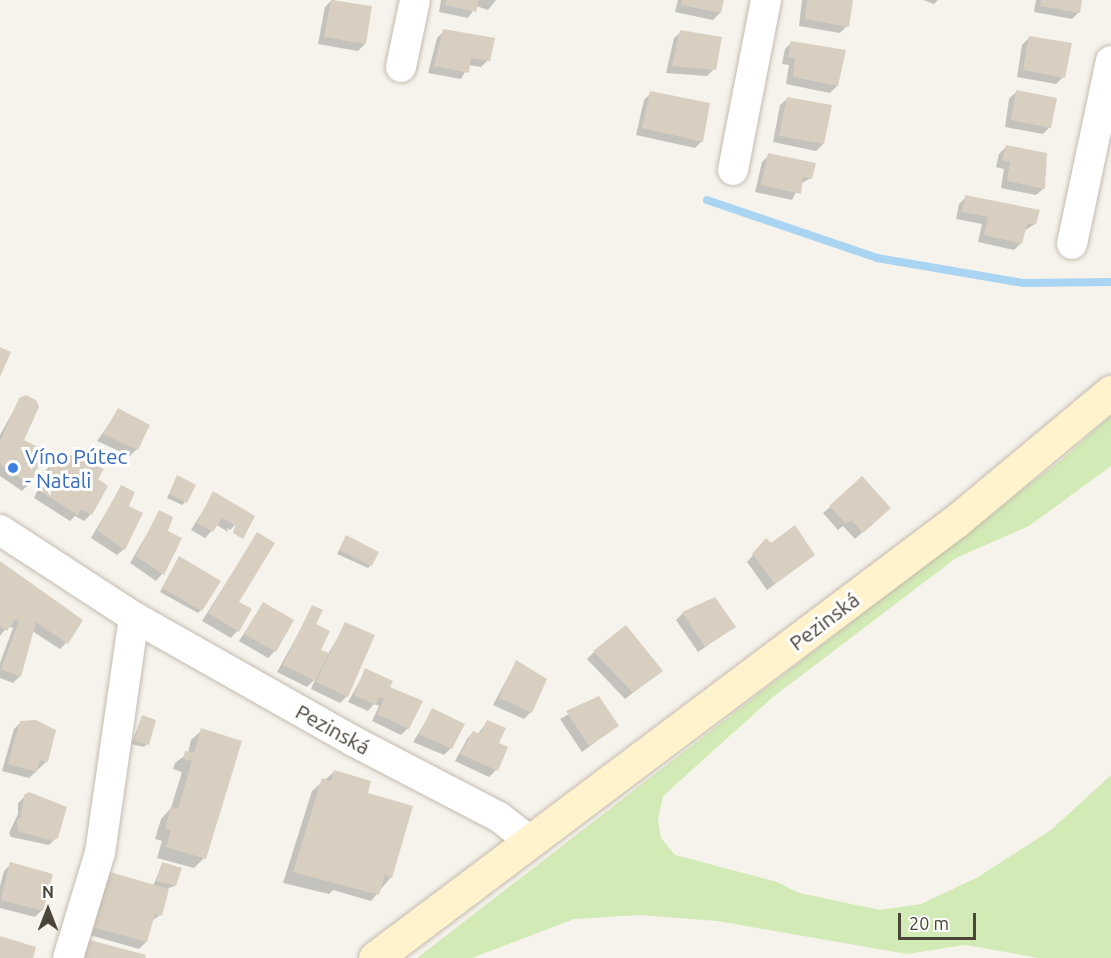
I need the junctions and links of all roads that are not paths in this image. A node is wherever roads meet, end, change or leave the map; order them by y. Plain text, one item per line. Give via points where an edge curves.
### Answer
1 (415, 0) edge
2 (766, 0) edge
3 (1111, 61) edge
4 (402, 67) dead end
5 (733, 170) dead end
6 (1072, 244) dead end
7 (1111, 392) edge
8 (0, 530) edge
9 (134, 617) junction
10 (531, 842) junction
11 (68, 958) edge
12 (375, 958) edge

1 - 4 street
2 - 5 street
3 - 6 street
7 - 10 main road, Pezinská via 956,521
8 - 9 street, Pezinská
9 - 10 street, Pezinská via 353,741 499,817
9 - 11 street via 100,853
10 - 12 main road, Pezinská

